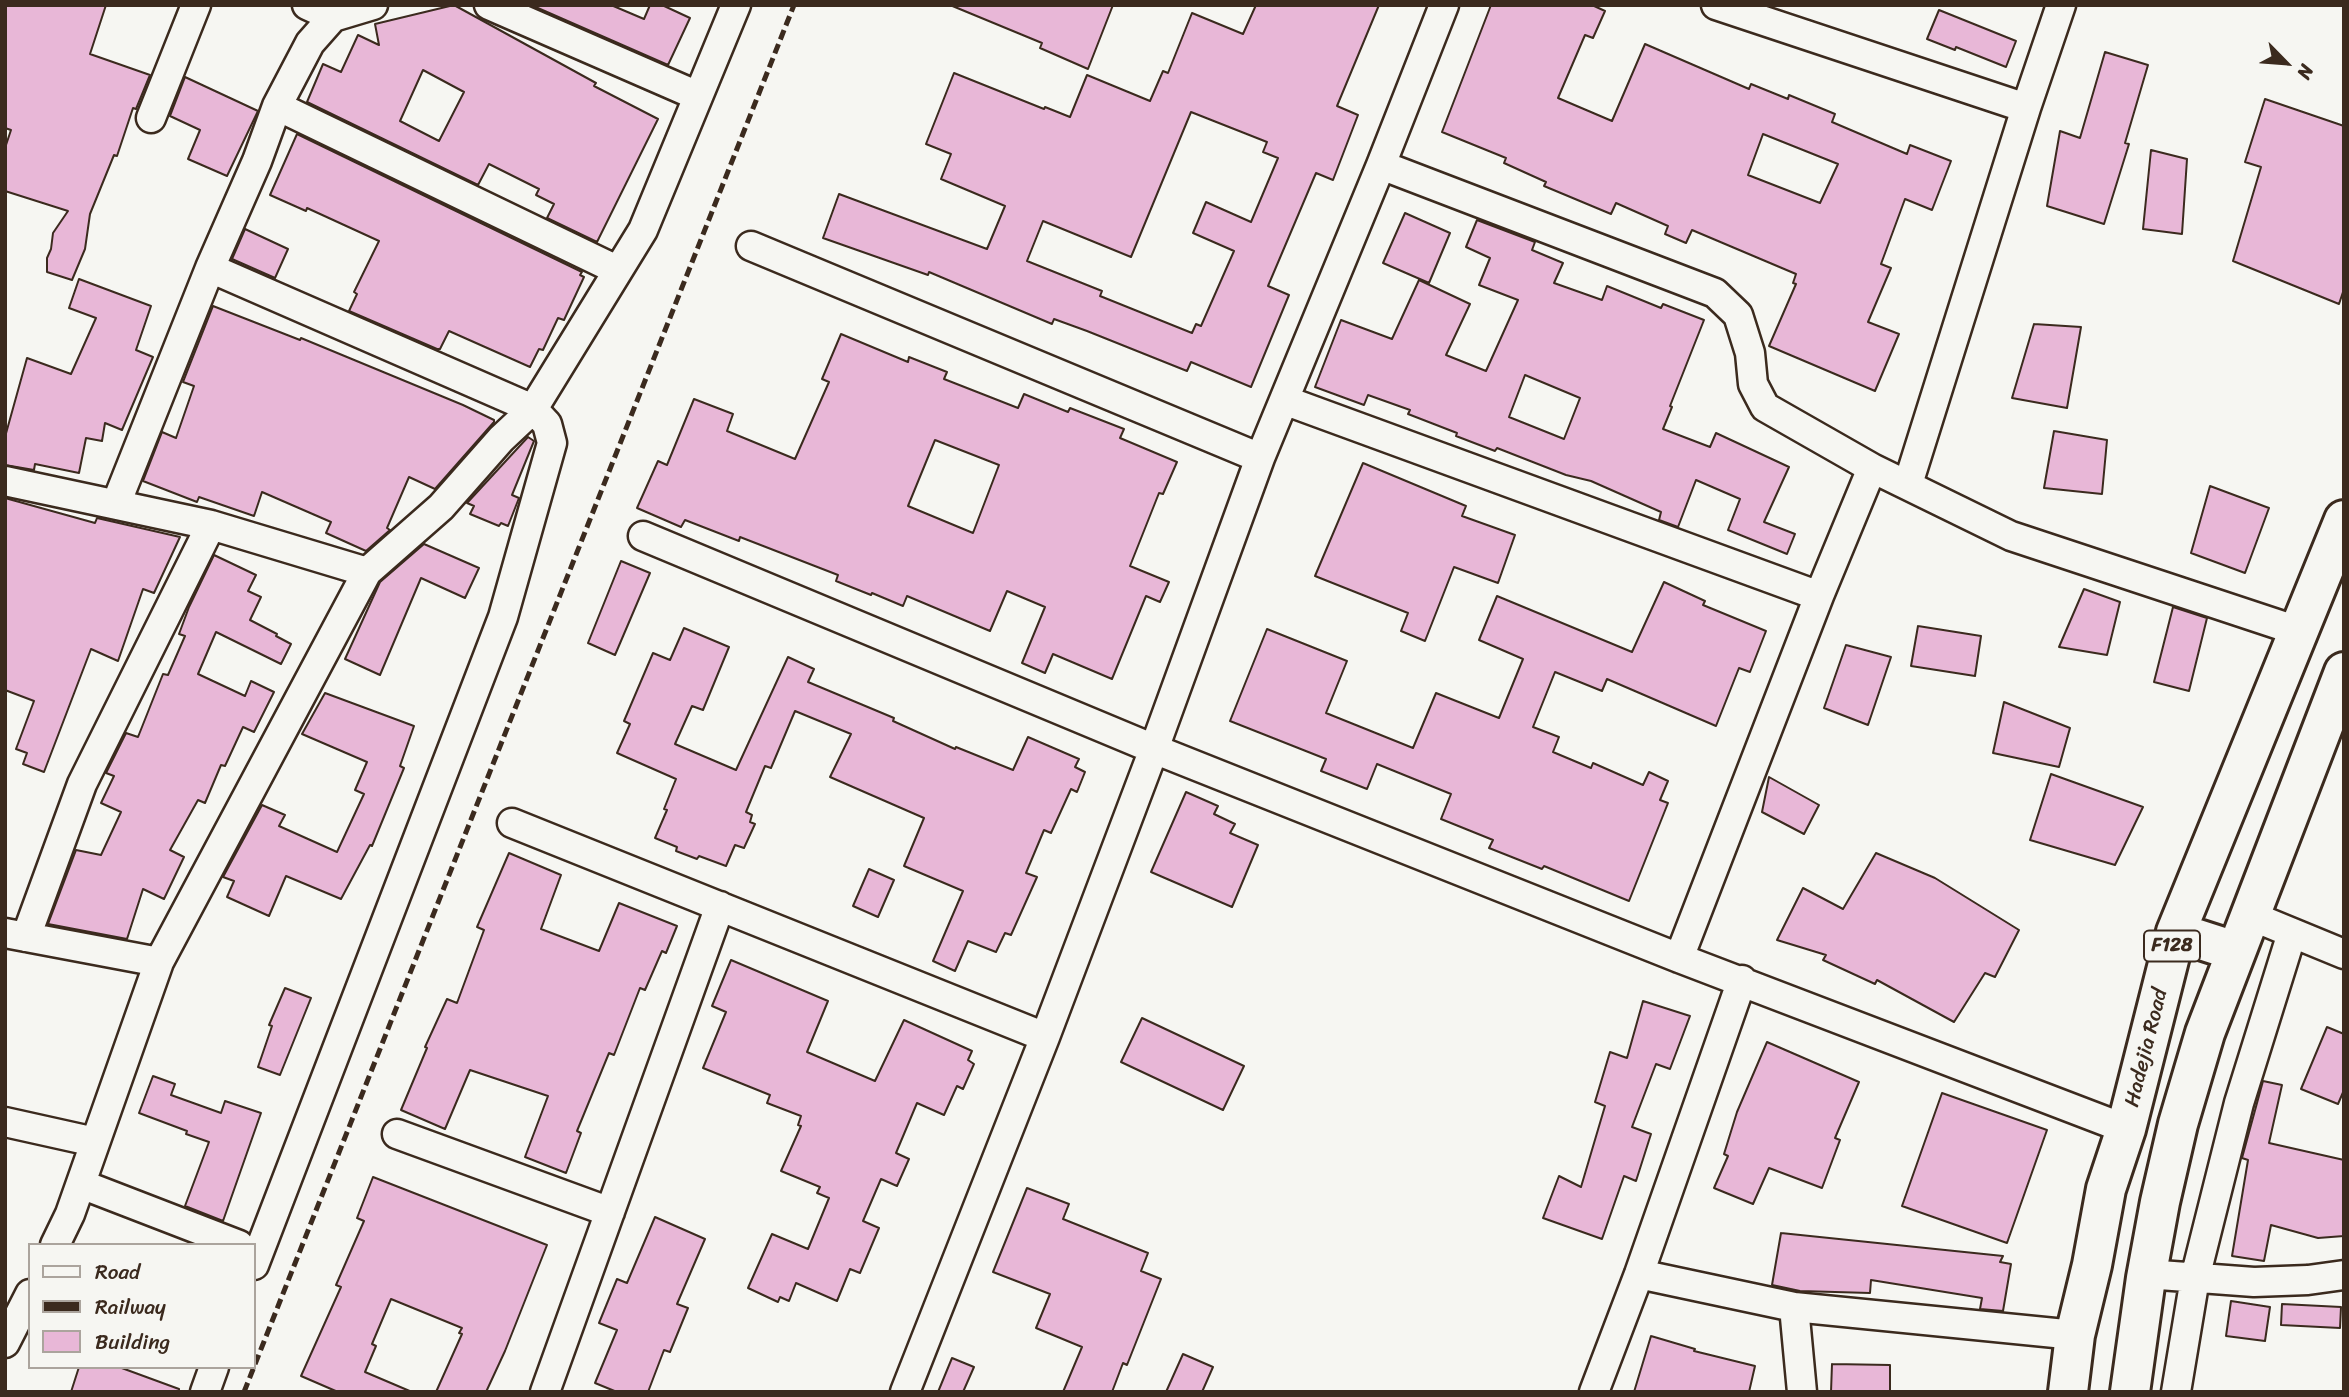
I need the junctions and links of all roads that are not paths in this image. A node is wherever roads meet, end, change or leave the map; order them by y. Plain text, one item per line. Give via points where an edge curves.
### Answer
1 (197, 5) edge
2 (307, 5) edge
3 (489, 5) edge
4 (736, 5) edge
5 (1444, 5) edge
6 (1716, 5) edge
7 (2062, 5) edge
8 (356, 9) edge
9 (698, 96) junction
10 (277, 106) junction
11 (2026, 108) junction
12 (150, 117) dead end
13 (1381, 165) junction
14 (751, 246) dead end
15 (210, 268) junction
16 (617, 270) junction
17 (1284, 400) junction
18 (533, 410) junction
19 (1260, 458) junction
20 (1872, 468) junction
21 (5, 481) edge
22 (1908, 484) junction
23 (116, 504) junction
24 (2344, 520) edge
25 (211, 525) junction
26 (643, 536) dead end
27 (367, 572) junction
28 (1819, 596) junction
29 (2298, 631) junction
30 (2344, 672) edge
31 (1154, 749) junction
32 (512, 823) dead end
33 (720, 906) junction
34 (2249, 915) junction
35 (2176, 932) junction
36 (2292, 933) junction
37 (16, 935) edge
38 (2235, 951) junction
39 (2344, 954) edge
40 (1679, 958) junction
41 (159, 962) junction
42 (1742, 980) junction
43 (1045, 1037) junction
44 (5, 1122) edge
45 (2126, 1129) junction
46 (397, 1134) dead end
47 (95, 1142) junction
48 (81, 1184) junction
49 (610, 1212) junction
50 (56, 1243) edge
51 (226, 1243) edge
52 (255, 1243) edge
53 (1639, 1274) junction
54 (2146, 1275) junction
55 (2344, 1275) edge
56 (2195, 1278) junction
57 (28, 1298) edge
58 (1794, 1307) junction
59 (2076, 1335) junction
60 (5, 1343) edge
61 (214, 1369) edge
62 (205, 1392) edge
63 (545, 1392) edge
64 (905, 1392) edge
65 (1594, 1392) edge
66 (1802, 1392) edge
67 (2068, 1392) edge
68 (2130, 1392) edge
69 (2176, 1392) edge

1 - 12 street
2 - 8 street
3 - 9 street
4 - 9 street
5 - 13 street
6 - 11 street
7 - 11 street
8 - 10 street via 310,43
9 - 16 street via 643,230
10 - 15 street
10 - 16 street
11 - 22 street
13 - 17 street
13 - 20 street via 1715,293 1738,315 1750,353 1753,384 1765,407
14 - 19 street
15 - 18 street
15 - 23 street
16 - 18 street
17 - 19 street
17 - 28 street
18 - 27 street via 441,508
18 - 52 street via 547,424 552,443 503,617
19 - 31 street
20 - 22 street
20 - 28 street
21 - 23 street
22 - 29 street via 2011,536
23 - 25 street
24 - 29 main road, Hadejia Road / F128
25 - 27 street
25 - 37 street via 82,784
26 - 31 street
27 - 41 street
28 - 40 street
29 - 35 main road, Hadejia Road / F128
30 - 34 main road, F128
31 - 40 street
31 - 43 street
32 - 33 street
33 - 43 street
33 - 49 street
34 - 36 street
34 - 38 main road, F128
35 - 38 main road
35 - 45 main road, Hadejia Road / F128
36 - 39 street
36 - 56 street via 2239,1103
37 - 41 street
38 - 54 main road, F128 via 2178,1124
40 - 42 street
41 - 47 street
42 - 45 street
42 - 53 street
43 - 64 street
44 - 47 street
45 - 59 main road, Hadejia Road / F128 via 2106,1189
46 - 49 street
47 - 48 street
48 - 50 street
48 - 51 street
49 - 63 street
53 - 58 street
53 - 65 street
54 - 56 street
54 - 68 main road, F128
55 - 56 street via 2254,1282
56 - 69 street
57 - 60 street
58 - 59 street
58 - 66 street
59 - 67 main road, Hadejia Road / F128
61 - 62 street

